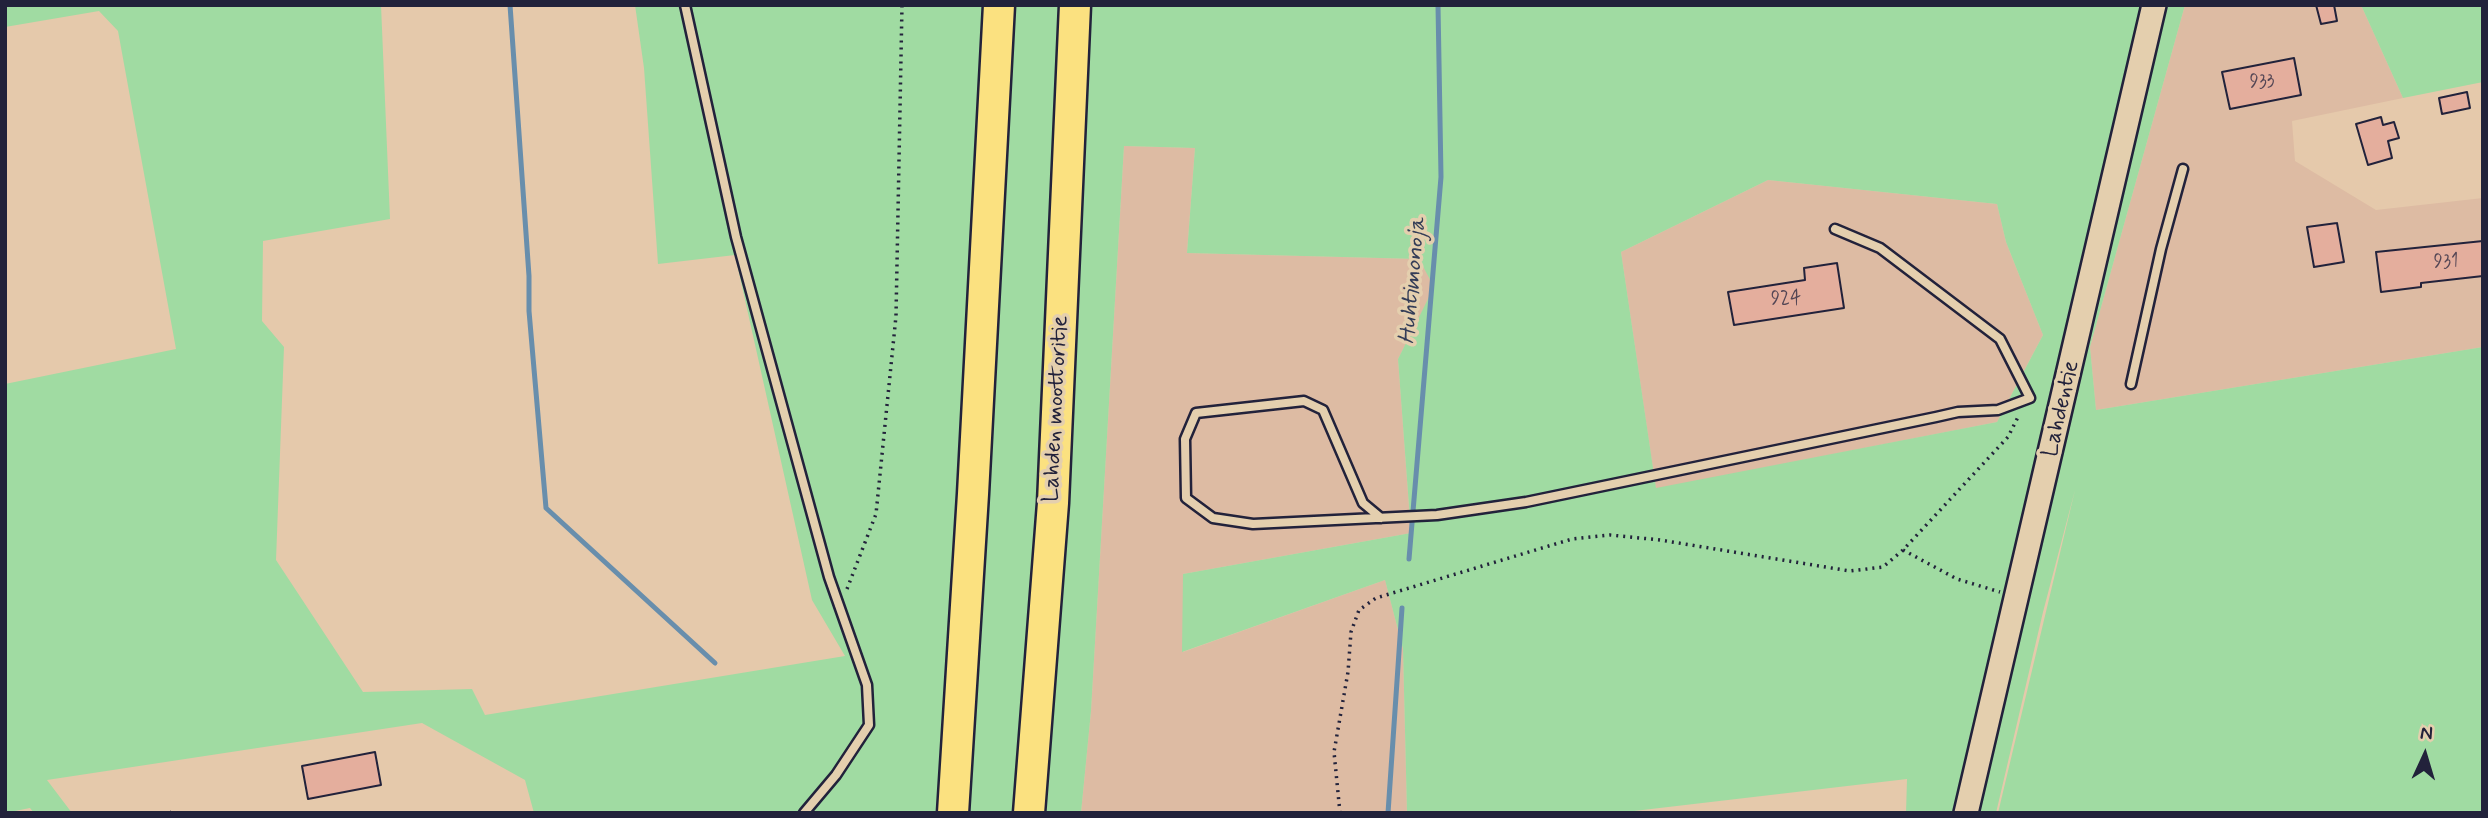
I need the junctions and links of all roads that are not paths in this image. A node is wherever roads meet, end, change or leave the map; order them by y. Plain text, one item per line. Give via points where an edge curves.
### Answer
1 (685, 5) edge
2 (999, 5) edge
3 (1075, 5) edge
4 (2154, 5) edge
5 (2183, 169) dead end
6 (1835, 229) dead end
7 (2131, 384) dead end
8 (1381, 517) junction
9 (804, 813) edge
10 (953, 813) edge
11 (1029, 813) edge
12 (1966, 813) edge

1 - 9 lane via 736,237 829,577 867,685 869,725
2 - 10 highway
3 - 11 highway, Lahden moottoritie via 1053,503
4 - 12 main road, Lahdentie
5 - 7 lane
6 - 8 lane via 1880,248 2000,339 2030,398 1998,410 1958,412 1526,502
8 - 8 lane via 1253,524 1213,518 1186,498 1185,439 1196,413 1304,401 1323,410 1363,503

